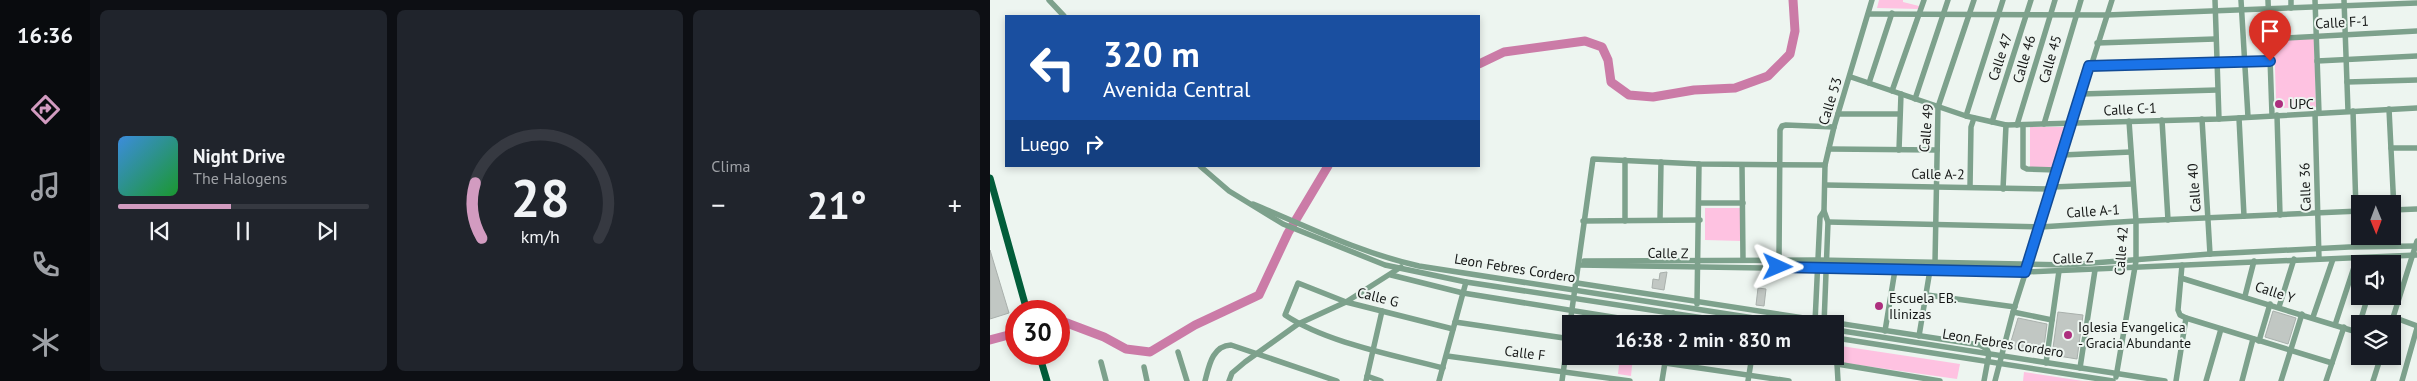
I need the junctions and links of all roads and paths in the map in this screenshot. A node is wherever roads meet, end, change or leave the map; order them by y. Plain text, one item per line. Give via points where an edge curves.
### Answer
1 (1049, 0) edge
2 (1872, 0) edge
3 (1924, 0) edge
4 (1948, 0) edge
5 (1974, 0) edge
6 (2003, 0) edge
7 (2031, 0) edge
8 (2055, 0) edge
9 (2081, 0) edge
10 (2112, 0) edge
11 (2215, 0) edge
12 (2241, 0) edge
13 (2268, 0) edge
14 (2291, 0) edge
15 (2316, 0) edge
16 (2371, 2) edge
17 (2395, 2) edge
18 (2344, 3) edge
19 (2417, 3) edge
20 (2316, 7) junction
21 (2291, 8) junction
22 (2242, 9) junction
23 (2268, 9) junction
24 (2216, 10) junction
25 (1892, 13) junction
26 (1944, 13) junction
27 (1869, 14) junction
28 (1920, 14) junction
29 (1970, 14) junction
30 (1998, 14) junction
31 (2027, 14) junction
32 (2076, 14) junction
33 (1063, 15) edge
34 (2050, 15) junction
35 (2108, 15) junction
36 (2417, 31) edge
37 (2345, 34) junction
38 (2316, 36) junction
39 (2269, 38) junction
40 (2215, 40) junction
41 (2097, 43) junction
42 (2417, 56) edge
43 (2346, 60) junction
44 (2270, 61) junction
45 (2317, 61) junction
46 (2216, 62) junction
47 (2244, 62) junction
48 (2089, 66) junction
49 (1851, 77) junction
50 (2417, 80) edge
51 (2347, 82) junction
52 (1869, 83) junction
53 (2217, 90) junction
54 (1892, 91) junction
55 (1900, 94) junction
56 (2081, 94) junction
57 (1915, 99) junction
58 (1938, 107) junction
59 (2417, 108) edge
60 (2389, 110) junction
61 (2350, 111) junction
62 (2317, 113) junction
63 (1838, 114) junction
64 (1900, 114) junction
65 (2274, 115) junction
66 (1966, 116) junction
67 (2248, 117) junction
68 (1974, 118) junction
69 (2239, 118) junction
70 (2202, 119) junction
71 (2219, 119) junction
72 (2162, 120) junction
73 (2129, 121) junction
74 (1992, 122) junction
75 (2044, 124) junction
76 (2071, 124) junction
77 (2006, 125) junction
78 (2020, 125) junction
79 (1834, 127) junction
80 (2391, 148) junction
81 (2417, 148) edge
82 (1829, 149) junction
83 (1899, 150) junction
84 (1937, 150) junction
85 (2131, 152) junction
86 (2062, 155) junction
87 (1625, 160) junction
88 (1661, 162) junction
89 (1700, 164) junction
90 (1781, 164) junction
91 (1742, 165) junction
92 (1826, 165) junction
93 (1201, 167) edge
94 (2057, 170) junction
95 (990, 178) edge
96 (2133, 184) junction
97 (1825, 185) junction
98 (1936, 186) junction
99 (1970, 187) junction
100 (2003, 188) junction
101 (2051, 188) junction
102 (2357, 195) edge
103 (2393, 195) edge
104 (1700, 203) junction
105 (1743, 203) junction
106 (2417, 209) edge
107 (2401, 210) edge
108 (1824, 211) junction
109 (2351, 211) edge
110 (2319, 213) junction
111 (2280, 215) junction
112 (2244, 216) junction
113 (2208, 218) junction
114 (1660, 220) junction
115 (1700, 220) junction
116 (2168, 220) junction
117 (1625, 221) junction
118 (2136, 221) junction
119 (1583, 222) junction
120 (1828, 222) junction
121 (1936, 224) junction
122 (2040, 228) junction
123 (2417, 245) edge
124 (2318, 249) junction
125 (2210, 254) junction
126 (2401, 256) edge
127 (2415, 256) edge
128 (2351, 258) edge
129 (2294, 259) junction
130 (2319, 259) junction
131 (2333, 259) junction
132 (1742, 260) junction
133 (1779, 260) junction
134 (1818, 260) junction
135 (1826, 261) junction
136 (2136, 261) junction
137 (2254, 261) junction
138 (1579, 263) junction
139 (1699, 263) junction
140 (1935, 263) junction
141 (2028, 265) junction
142 (2182, 265) junction
143 (1401, 266) junction
144 (1818, 268) junction
145 (1826, 268) junction
146 (2134, 268) junction
147 (1895, 270) junction
148 (1930, 270) junction
149 (2095, 270) junction
150 (2059, 271) junction
151 (2025, 272) junction
152 (1391, 275) junction
153 (2351, 277) edge
154 (2181, 278) junction
155 (1466, 282) junction
156 (1577, 283) junction
157 (1576, 290) junction
158 (1463, 292) junction
159 (1927, 295) junction
160 (1661, 296) junction
161 (2245, 296) junction
162 (1575, 298) junction
163 (1674, 298) junction
164 (1024, 300) edge
165 (1346, 302) junction
166 (1697, 302) junction
167 (1654, 303) junction
168 (2270, 304) junction
169 (1673, 306) junction
170 (2280, 307) junction
171 (2014, 309) junction
172 (1572, 310) junction
173 (1382, 311) junction
174 (1762, 312) junction
175 (1673, 313) joint
176 (1696, 313) junction
177 (2302, 314) junction
178 (1572, 315) edge
179 (1602, 315) edge
180 (1705, 315) edge
181 (1720, 315) edge
182 (1759, 315) edge
183 (1772, 315) edge
184 (1815, 315) edge
185 (1824, 315) edge
186 (2394, 315) edge
187 (2313, 317) junction
188 (2186, 318) junction
189 (2052, 320) junction
190 (1455, 322) junction
191 (2401, 323) edge
192 (1298, 324) junction
193 (2336, 324) junction
194 (1844, 326) edge
195 (2344, 327) junction
196 (2417, 327) edge
197 (1453, 329) junction
198 (2221, 329) junction
199 (1844, 330) edge
200 (2351, 330) edge
201 (1881, 332) junction
202 (1919, 336) junction
203 (1562, 338) edge
204 (1908, 338) junction
205 (1844, 339) edge
206 (2256, 340) junction
207 (1932, 342) junction
208 (1372, 349) junction
209 (2290, 350) junction
210 (1178, 352) dead end
211 (1259, 354) junction
212 (1989, 354) junction
213 (1447, 356) junction
214 (1999, 360) junction
215 (1988, 361) junction
216 (1101, 362) dead end
217 (2046, 363) junction
218 (2332, 363) junction
219 (1042, 365) edge
220 (1564, 365) edge
221 (1664, 365) edge
222 (1692, 365) edge
223 (1751, 365) edge
224 (1837, 365) edge
225 (1843, 365) edge
226 (2378, 365) edge
227 (1144, 367) dead end
228 (1443, 368) junction
229 (2080, 368) junction
230 (1563, 371) junction
231 (2116, 374) junction
232 (1749, 378) edge
233 (1367, 379) edge
234 (1047, 381) edge
235 (1106, 381) edge
236 (1147, 381) edge
237 (1187, 381) edge
238 (1205, 381) edge
239 (1229, 381) edge
240 (1337, 381) edge
241 (1381, 381) edge
242 (1439, 381) edge
243 (1562, 381) edge
244 (1630, 381) edge
245 (1662, 381) edge
246 (1789, 381) edge
247 (1838, 381) edge
248 (1940, 381) edge
249 (1984, 381) edge
250 (1995, 381) edge
251 (2114, 381) edge
252 (2166, 381) edge
253 (2176, 381) edge
254 (2206, 381) edge
255 (2242, 381) edge
256 (2281, 381) edge
257 (2326, 381) edge
258 (2373, 381) edge
259 (2402, 381) edge

1 - 33 street
2 - 27 street, Calle 53
3 - 28 street
4 - 26 street
5 - 29 street, Calle 49
6 - 30 street
7 - 31 street, Calle 47
8 - 34 street, Calle 46
9 - 32 street, Calle 45
10 - 35 street
11 - 24 street
12 - 22 street
13 - 23 street
14 - 21 street
15 - 20 street, Calle 36
16 - 17 street
16 - 18 street
17 - 19 street
18 - 20 street
18 - 37 street
20 - 21 street
20 - 38 street, Calle 36
21 - 23 street
22 - 23 street
22 - 24 street
22 - 47 street
23 - 39 street
24 - 35 street
24 - 40 street
25 - 27 street
25 - 28 street
25 - 52 street
26 - 28 street
26 - 29 street
26 - 57 street
27 - 49 street, Calle 53
28 - 54 street
29 - 30 street
29 - 58 street, Calle 49
30 - 31 street
30 - 66 street
31 - 34 street
31 - 74 street, Calle 47
32 - 34 street
32 - 35 street
32 - 75 street, Calle 45
34 - 78 street, Calle 46
35 - 41 street
36 - 37 street, Calle F-1
37 - 38 street, Calle F-1
37 - 43 street
38 - 39 street, Calle F-1
38 - 45 street, Calle 36
39 - 44 street
40 - 41 street
40 - 46 street
41 - 48 street
42 - 43 street
43 - 45 street
43 - 51 street
44 - 47 street
44 - 65 street
45 - 62 street, Calle 36
46 - 47 street
46 - 48 street
46 - 53 street
47 - 67 street
48 - 56 street
49 - 52 street, Calle C-1
49 - 63 street, Calle 53
50 - 51 street
51 - 61 street
52 - 54 street, Calle C-1
53 - 56 street
53 - 71 street
54 - 55 street, Calle C-1
55 - 57 street, Calle C-1
55 - 64 street
56 - 76 street
57 - 58 street, Calle C-1
58 - 66 street, Calle C-1
58 - 84 street, Calle 49
59 - 60 street, Calle C-1
60 - 61 street, Calle C-1
60 - 80 street
61 - 62 street, Calle C-1
61 - 102 street
62 - 65 street, Calle C-1
62 - 110 street, Calle 36
63 - 64 street
63 - 79 street, Calle 53
64 - 83 street
65 - 67 street, Calle C-1
65 - 111 street
66 - 68 street, Calle C-1
67 - 69 street, Calle C-1
68 - 74 street, Calle C-1
68 - 99 street
69 - 71 street, Calle C-1
69 - 112 street
70 - 71 street, Calle C-1
70 - 72 street, Calle C-1
70 - 113 street, Calle 40
72 - 73 street, Calle C-1
72 - 116 street
73 - 76 street, Calle C-1
73 - 85 street, Calle 42
74 - 77 street, Calle C-1
75 - 76 street, Calle C-1
75 - 78 street, Calle C-1
76 - 86 street
77 - 78 street, Calle C-1
77 - 100 street
78 - 94 street, Calle 46 via 2023,167 2027,170
79 - 82 street, Calle 53
79 - 90 street via 1782,126
80 - 81 street
80 - 103 street
82 - 83 street
82 - 92 street, Calle 53
83 - 84 street
84 - 98 street, Calle 49
85 - 86 street
85 - 96 street, Calle 42
86 - 94 street
87 - 88 street
87 - 117 street
87 - 119 street via 1593,159
88 - 89 street
88 - 114 street
89 - 91 street
89 - 104 street
90 - 91 street
90 - 92 street
90 - 133 street
91 - 105 street
92 - 97 street, Calle 53
93 - 143 street, Leon Febres Cordero via 1244,201 1284,222
94 - 101 street
95 - 164 main road
96 - 101 street, Calle A-2
96 - 118 street, Calle 42
97 - 98 street, Calle A-2
97 - 108 street, Calle 53
98 - 99 street, Calle A-2
98 - 121 street, Calle 49
99 - 100 street, Calle A-2
100 - 101 street, Calle A-2
101 - 122 street
104 - 105 street
104 - 115 street
105 - 132 street
106 - 107 street
108 - 120 street, Calle 53
108 - 134 street, Calle 53 via 1820,217
109 - 110 street, Calle A-1
110 - 111 street, Calle A-1
110 - 124 street, Calle 36
111 - 112 street, Calle A-1
112 - 113 street, Calle A-1
113 - 116 street, Calle A-1
113 - 125 street, Calle 40
114 - 115 street
114 - 117 street
115 - 139 street
116 - 118 street, Calle A-1
117 - 119 street
118 - 122 street, Calle A-1
118 - 136 street, Calle 42
119 - 138 street
120 - 121 street, Calle A-1
120 - 135 street, Calle 53
121 - 122 street, Calle A-1
121 - 140 street, Calle 49
122 - 141 street
123 - 124 street, Calle Z
123 - 127 street
124 - 125 street, Calle Z
124 - 130 street, Calle 36
125 - 136 street, Calle Z
126 - 127 street, Calle Z
127 - 186 street
128 - 131 street, Calle Z
129 - 130 street, Calle Z
129 - 137 street, Calle Z
129 - 170 street
130 - 131 street, Calle Z
131 - 187 street
132 - 133 street, Calle Z
132 - 139 street, Calle Z
133 - 134 street, Calle Z
134 - 135 street, Calle Z
134 - 144 street, Calle 53
135 - 140 street, Calle Z
135 - 145 street, Calle 53
136 - 141 street, Calle Z
136 - 146 street, Calle 42
137 - 142 street, Calle Z
137 - 161 street
138 - 139 street, Calle Z
138 - 156 street
139 - 144 street, Calle Z
139 - 166 street
140 - 141 street, Calle Z
141 - 151 street
142 - 146 street, Calle Z
142 - 154 street
143 - 152 street
143 - 155 street, Leon Febres Cordero
143 - 157 street, Leon Febres Cordero
144 - 145 street, Calle Z
144 - 184 street, Calle 53
145 - 147 street, Calle Z
145 - 185 street, Calle 53
146 - 149 street, Calle Z
146 - 231 street, Calle 42
147 - 148 street, Calle Z
147 - 201 street
148 - 151 street, Calle Z
148 - 159 street
149 - 150 street, Calle Z
149 - 229 street
150 - 151 street, Calle Z
150 - 189 street
151 - 171 street
152 - 158 street
152 - 165 street
153 - 193 street
154 - 161 street, Calle Y
154 - 188 street via 2178,310
155 - 158 street
155 - 162 street, Leon Febres Cordero
156 - 157 street
156 - 160 street
157 - 162 street
157 - 167 street, Leon Febres Cordero
158 - 172 street
158 - 190 street
159 - 171 street
159 - 202 street
160 - 163 street
160 - 167 street
161 - 168 street, Calle Y
162 - 172 street
162 - 175 street, Leon Febres Cordero
163 - 166 street
163 - 169 street
165 - 173 street, Calle G
165 - 192 street
165 - 192 street, Calle G via 1298,283 1285,315
166 - 174 street
166 - 176 street
167 - 169 street, Leon Febres Cordero
168 - 170 street, Calle Y
168 - 206 street
169 - 176 street, Leon Febres Cordero
170 - 177 street, Calle Y
171 - 189 street
171 - 214 street
172 - 178 street
172 - 179 street
173 - 197 street, Calle G
173 - 208 street
174 - 182 street
174 - 183 street
175 - 176 street, Leon Febres Cordero
176 - 180 street, Leon Febres Cordero
176 - 181 street, Leon Febres Cordero
177 - 187 street, Calle Y
177 - 209 street
187 - 193 street, Calle Y
188 - 198 street
188 - 253 street
189 - 217 street
190 - 197 street
190 - 203 street
191 - 196 street
192 - 208 street
192 - 211 street
193 - 195 street, Calle Y
194 - 201 street
195 - 200 street, Calle Y
195 - 218 street
196 - 259 street
197 - 213 street
198 - 206 street
198 - 254 street
199 - 201 street, Leon Febres Cordero
201 - 204 street
201 - 204 street, Leon Febres Cordero
202 - 204 street
202 - 207 street
204 - 207 street, Leon Febres Cordero
205 - 215 street, Leon Febres Cordero
206 - 209 street
206 - 255 street
207 - 212 street, Leon Febres Cordero via 1980,345
208 - 228 street
208 - 233 street
209 - 218 street
209 - 256 street
210 - 237 street
211 - 238 street via 1231,345 1223,346 1212,357
211 - 239 street via 1232,374
211 - 240 street
212 - 214 street, Leon Febres Cordero
212 - 215 street
213 - 228 street
213 - 230 street, Calle F
214 - 215 street, Leon Febres Cordero
214 - 217 street, Leon Febres Cordero
214 - 250 street
214 - 251 street, Leon Febres Cordero
215 - 249 street
216 - 235 street
217 - 229 street, Leon Febres Cordero
218 - 257 street
219 - 234 main road
220 - 230 street
221 - 245 street
222 - 232 street
223 - 232 street
224 - 247 street
225 - 248 street
226 - 258 street
227 - 236 street
228 - 242 street
229 - 231 street, Leon Febres Cordero
230 - 243 street
230 - 244 street, Calle F
231 - 251 street, Calle 42
231 - 252 street, Leon Febres Cordero
232 - 246 street
233 - 241 street

